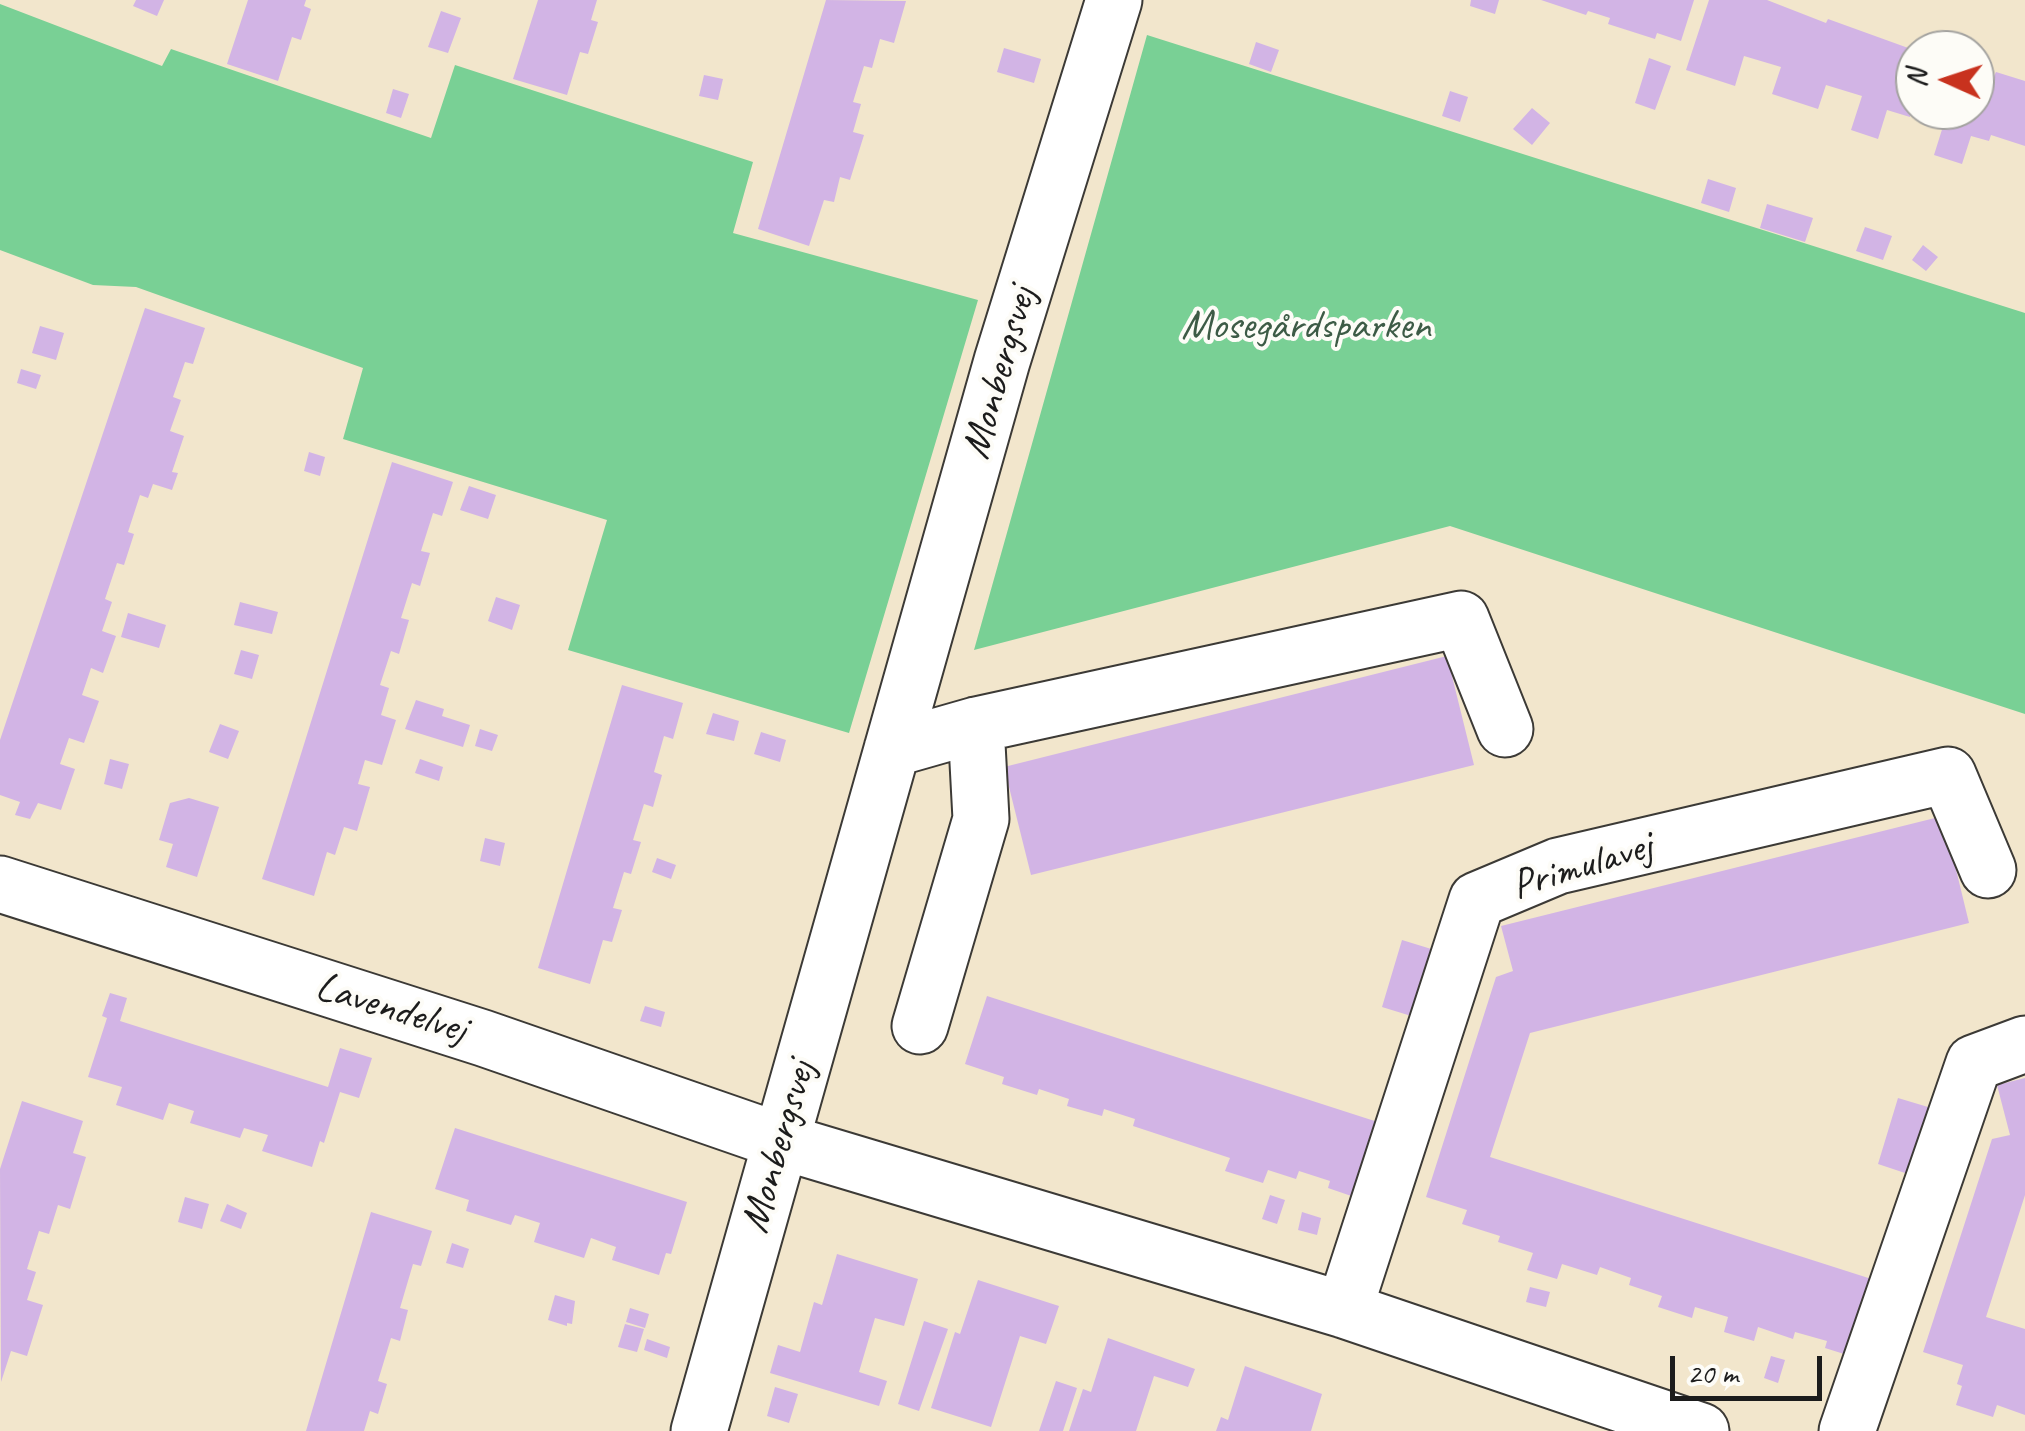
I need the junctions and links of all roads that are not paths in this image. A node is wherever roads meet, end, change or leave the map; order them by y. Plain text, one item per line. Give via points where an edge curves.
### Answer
1 (1114, 0) edge
2 (976, 726) junction
3 (1505, 728) dead end
4 (892, 748) junction
5 (1988, 870) dead end
6 (0, 884) edge
7 (920, 1026) dead end
8 (2025, 1044) edge
9 (780, 1141) junction
10 (1344, 1310) junction
11 (699, 1431) edge
12 (1700, 1431) edge
13 (1847, 1431) edge

1 - 4 street, Monbergsvej
2 - 3 street via 1462,619
2 - 4 street
2 - 7 street via 981,819
4 - 9 street, Monbergsvej
5 - 10 street, Primulavej via 1948,775 1558,866 1477,900
6 - 9 street, Lavendelvej
8 - 13 street via 1974,1063
9 - 10 street
9 - 11 street, Monbergsvej
10 - 12 street

